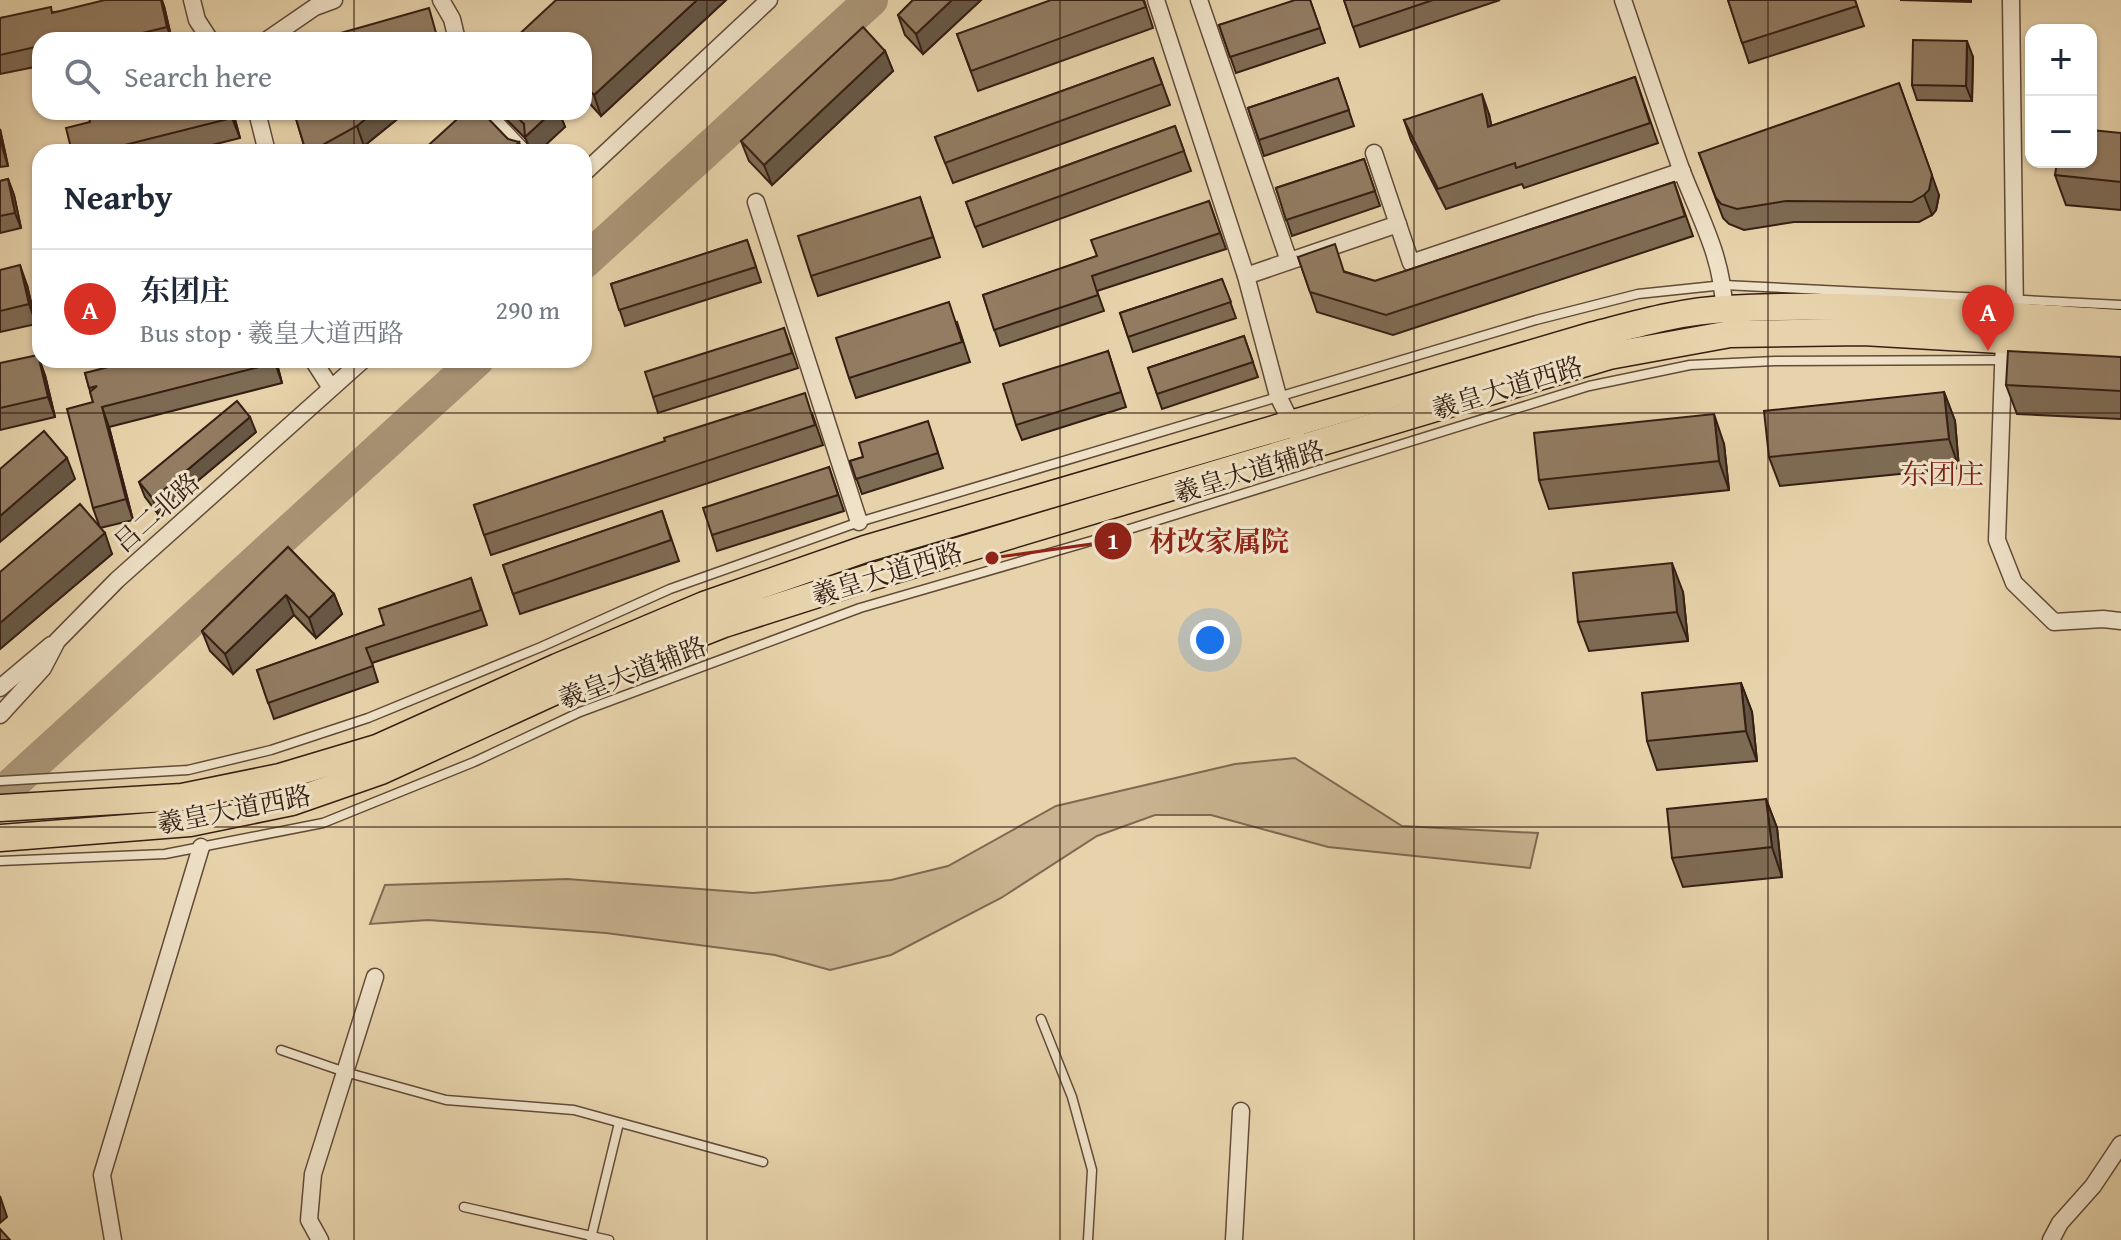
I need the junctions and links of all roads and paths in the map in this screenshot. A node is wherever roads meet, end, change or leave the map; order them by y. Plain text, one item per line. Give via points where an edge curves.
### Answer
1 (192, 0) edge
2 (334, 0) edge
3 (769, 0) edge
4 (1156, 0) edge
5 (1199, 0) edge
6 (1623, 0) edge
7 (2011, 0) edge
8 (447, 1) edge
9 (205, 32) edge
10 (279, 32) edge
11 (455, 32) edge
12 (259, 120) edge
13 (493, 120) edge
14 (265, 144) edge
15 (515, 144) edge
16 (1374, 153) dead end
17 (592, 166) edge
18 (1682, 171) junction
19 (756, 202) dead end
20 (1398, 224) junction
21 (1289, 261) junction
22 (1246, 276) junction
23 (1724, 297) junction
24 (2121, 305) edge
25 (2121, 323) edge
26 (2011, 336) junction
27 (2121, 347) edge
28 (318, 368) edge
29 (354, 368) edge
30 (331, 388) junction
31 (1278, 396) junction
32 (1293, 424) junction
33 (1304, 449) junction
34 (859, 522) junction
35 (2121, 621) edge
36 (57, 641) junction
37 (0, 688) edge
38 (0, 715) edge
39 (0, 781) edge
40 (0, 808) edge
41 (0, 838) edge
42 (201, 847) junction
43 (0, 861) edge
44 (375, 977) dead end
45 (1041, 1019) dead end
46 (281, 1050) dead end
47 (345, 1072) junction
48 (1241, 1111) dead end
49 (619, 1123) junction
50 (2121, 1144) edge
51 (763, 1162) dead end
52 (464, 1207) dead end
53 (591, 1238) edge
54 (113, 1240) edge
55 (320, 1240) edge
56 (609, 1240) edge
57 (1088, 1240) edge
58 (1234, 1240) edge
59 (2051, 1240) edge

1 - 9 street
2 - 10 street
3 - 17 street
4 - 22 street
5 - 21 street via 1216,29 1274,194
6 - 18 street
7 - 26 street
8 - 11 street
12 - 14 street
13 - 15 street
16 - 20 street
18 - 20 street via 1411,263
18 - 23 street via 1716,253
19 - 34 street
20 - 21 street
21 - 22 street
22 - 31 street
23 - 26 main road, 羲皇大道西路 via 1888,308
23 - 31 lane via 1638,294
23 - 32 main road, 羲皇大道西路
24 - 26 lane, 羲皇大道辅路
25 - 26 main road, 羲皇大道西路
26 - 27 main road, 羲皇大道西路
26 - 33 main road, 羲皇大道西路 via 1863,332 1730,334 1686,340 1609,356
26 - 35 street via 1997,540 2014,583 2054,622
26 - 42 lane, 羲皇大道辅路 via 1690,365 1589,386 860,608 580,712 323,823
28 - 30 street
29 - 30 street, 吕二北路
30 - 36 street, 吕二北路 via 117,580
31 - 32 street
31 - 34 lane
32 - 33 street
32 - 40 main road, 羲皇大道西路 via 865,549 719,600 377,748 280,777 182,797
33 - 41 main road, 羲皇大道西路 via 724,624 562,688 381,771 292,802 190,823
34 - 39 lane via 670,589 382,712 271,750 188,770
36 - 37 street
36 - 38 street, 吕二北路 via 43,668
42 - 43 lane, 羲皇大道辅路 via 165,854
42 - 54 street via 102,1175
44 - 47 street
45 - 57 lane via 1072,1097 1092,1170
46 - 47 lane
47 - 49 lane via 446,1100 574,1110
47 - 55 street via 313,1174 309,1220
48 - 58 street
49 - 51 lane
49 - 53 lane
50 - 59 street
52 - 53 lane
53 - 56 lane

